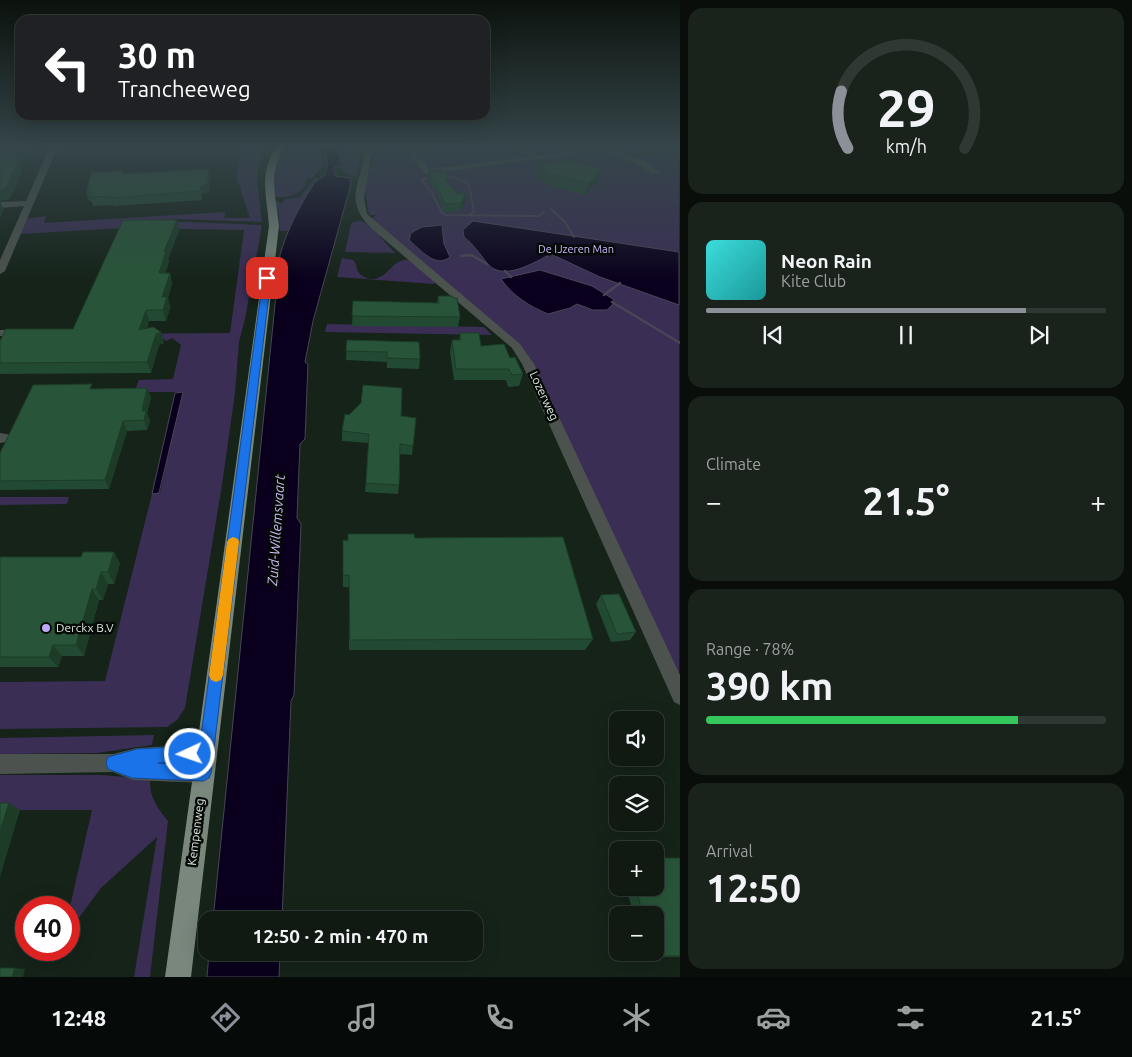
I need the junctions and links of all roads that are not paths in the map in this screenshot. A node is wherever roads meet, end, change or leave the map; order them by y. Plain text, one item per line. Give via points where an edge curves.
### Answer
1 (34, 192) edge
2 (269, 192) edge
3 (361, 192) edge
4 (29, 203) junction
5 (0, 205) edge
6 (0, 271) edge
7 (0, 333) edge
8 (36, 333) edge
9 (680, 696) edge
10 (205, 763) junction
11 (0, 764) edge
12 (178, 977) edge

1 - 4 street
2 - 10 main road, Kempenweg via 274,226
3 - 9 street, Lozerweg via 361,210 375,227 516,346 528,364
4 - 5 street
4 - 6 street
7 - 8 street
10 - 11 street via 132,770 114,763
10 - 12 main road, Kempenweg

